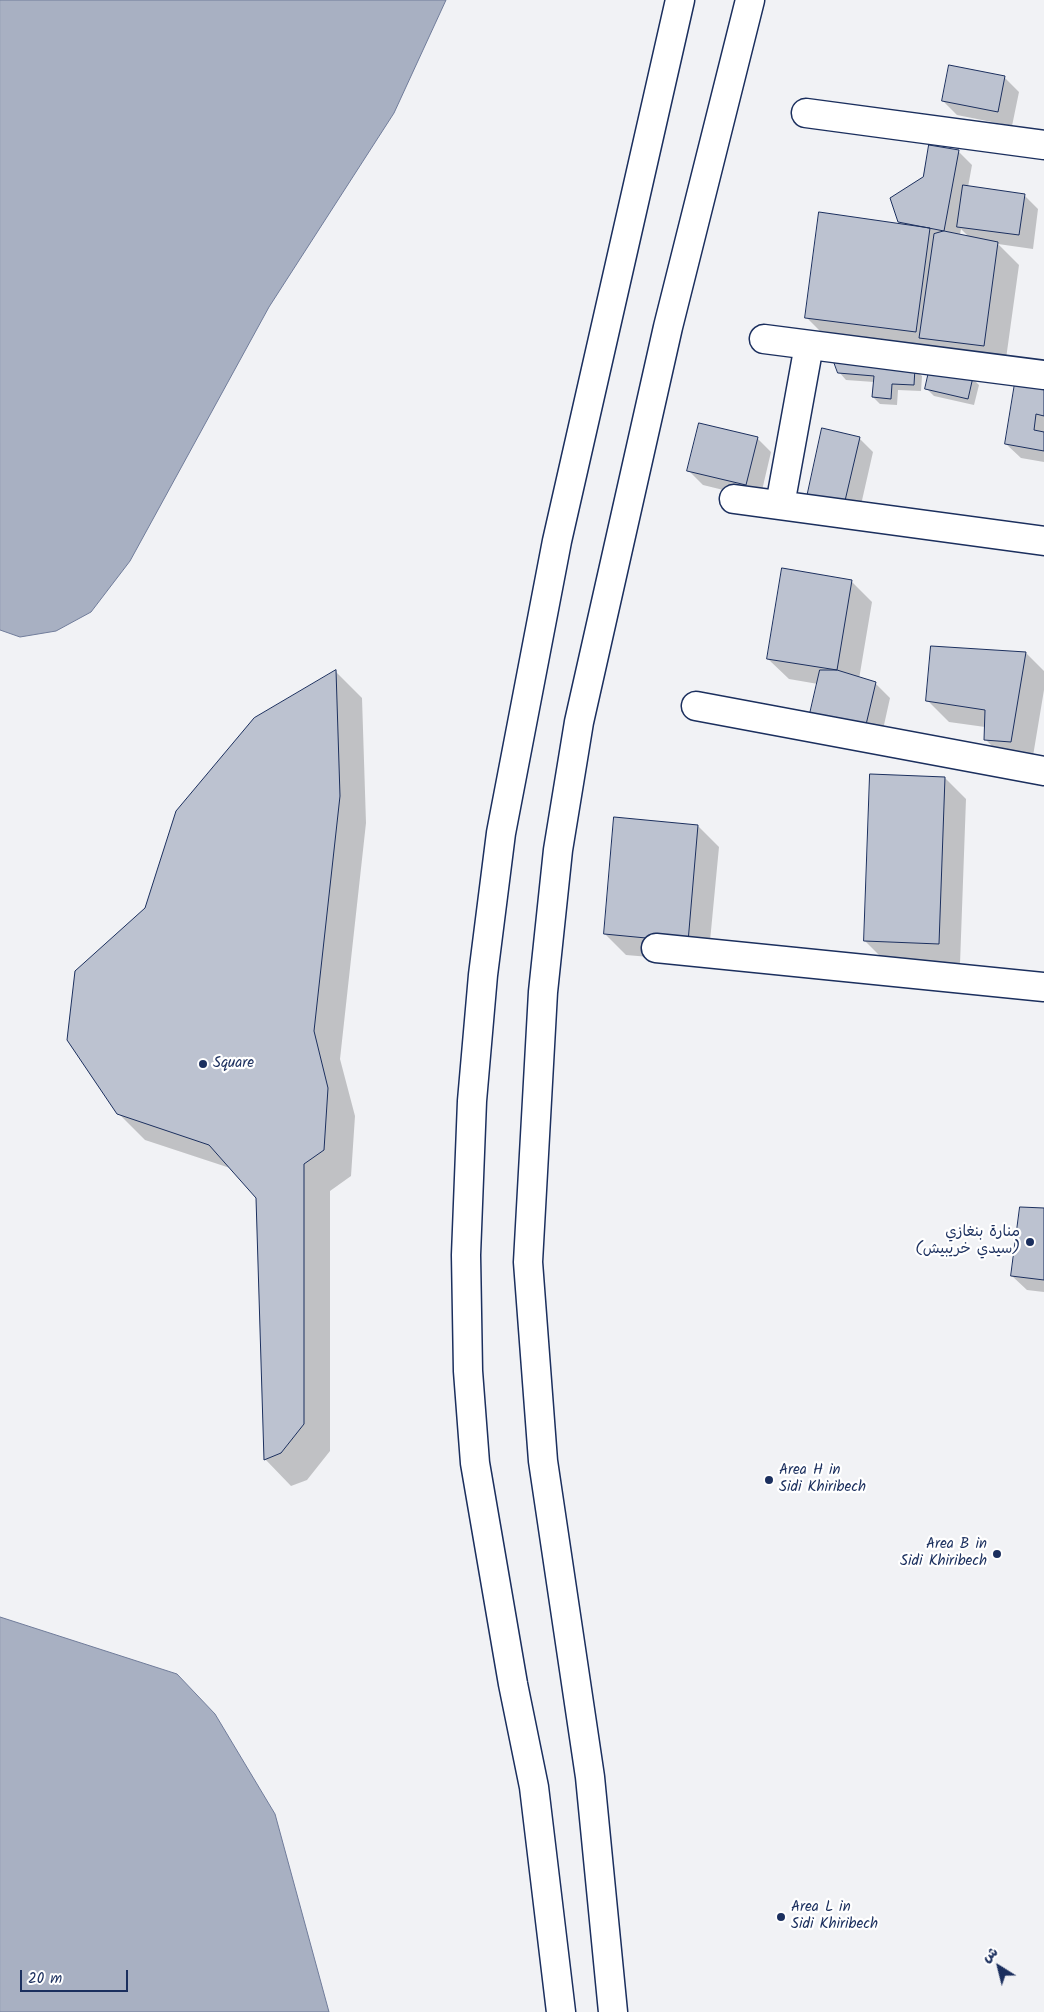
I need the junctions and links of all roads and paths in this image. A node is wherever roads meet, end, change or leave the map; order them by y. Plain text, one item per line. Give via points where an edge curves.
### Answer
1 (680, 0) edge
2 (750, 0) edge
3 (806, 113) dead end
4 (1044, 145) edge
5 (764, 339) dead end
6 (809, 345) junction
7 (1044, 375) edge
8 (734, 499) dead end
9 (780, 504) junction
10 (1044, 541) edge
11 (696, 706) dead end
12 (1044, 770) edge
13 (656, 948) dead end
14 (1044, 987) edge
15 (561, 2012) edge
16 (612, 2012) edge

1 - 15 main road via 557,541 501,832 472,1101 466,1255 468,1371 475,1463 534,1787
2 - 16 main road via 668,327 579,722 558,850 534,1117 528,1262 543,1461 590,1777
3 - 4 main road
5 - 6 main road
6 - 7 main road
6 - 9 main road
8 - 9 main road
9 - 10 main road
11 - 12 main road
13 - 14 main road

